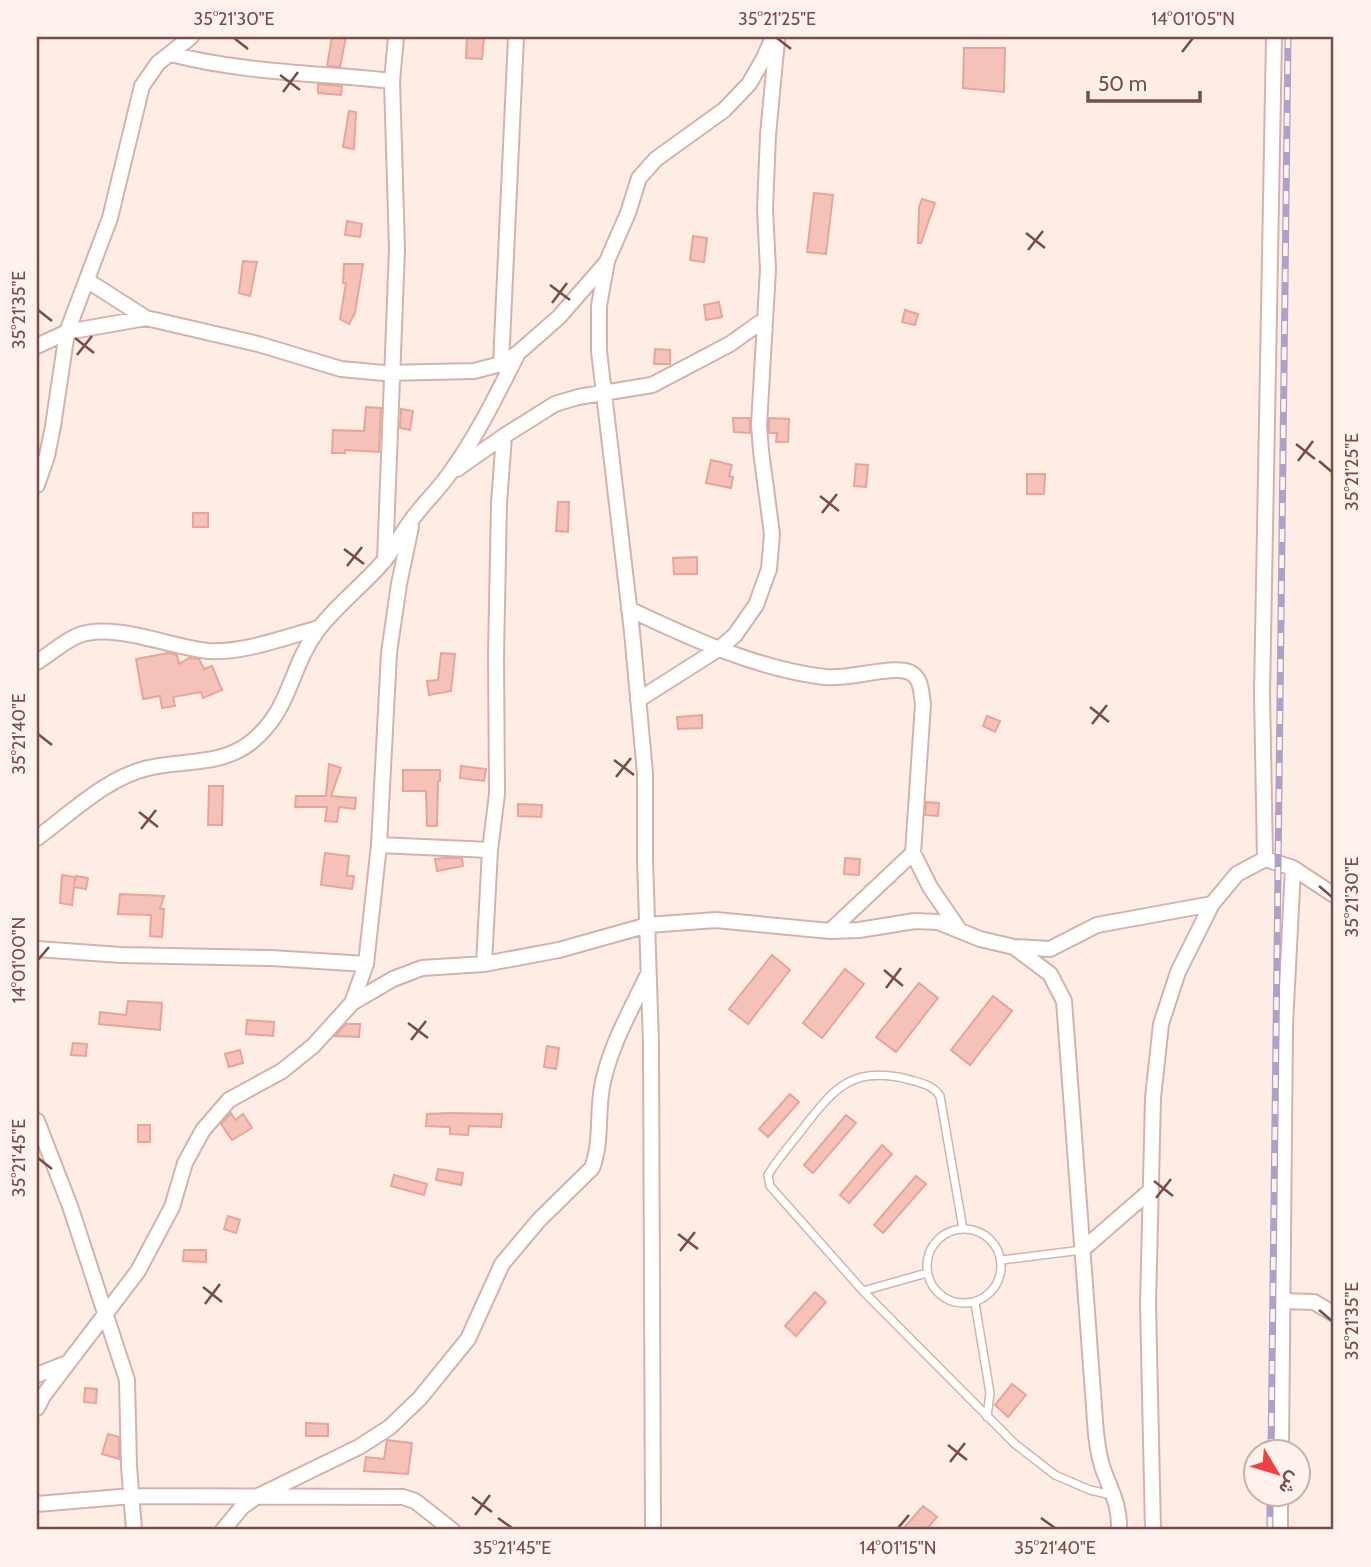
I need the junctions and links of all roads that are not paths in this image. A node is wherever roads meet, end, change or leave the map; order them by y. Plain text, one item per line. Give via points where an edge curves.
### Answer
1 (191, 37) edge
2 (396, 37) edge
3 (516, 37) edge
4 (775, 37) edge
5 (1274, 37) edge
6 (171, 54) junction
7 (392, 81) junction
8 (607, 261) junction
9 (88, 281) junction
10 (146, 318) junction
11 (765, 319) junction
12 (67, 332) junction
13 (37, 346) edge
14 (518, 353) junction
15 (501, 364) junction
16 (391, 373) junction
17 (604, 393) junction
18 (504, 436) junction
19 (450, 474) junction
20 (37, 485) edge
21 (413, 518) junction
22 (385, 560) junction
23 (629, 609) junction
24 (319, 628) junction
25 (720, 648) junction
26 (37, 662) edge
27 (638, 701) junction
28 (37, 838) edge
29 (379, 845) junction
30 (490, 850) junction
31 (913, 853) junction
32 (1265, 859) junction
33 (1293, 868) junction
34 (1334, 895) edge
35 (1212, 904) junction
36 (648, 925) junction
37 (958, 928) junction
38 (830, 930) junction
39 (1014, 947) junction
40 (37, 949) edge
41 (366, 964) junction
42 (484, 964) junction
43 (649, 972) junction
44 (352, 1003) junction
45 (37, 1121) edge
46 (1151, 1190) junction
47 (963, 1228) junction
48 (1083, 1250) junction
49 (1002, 1259) junction
50 (927, 1273) junction
51 (863, 1291) junction
52 (1284, 1301) junction
53 (975, 1303) junction
54 (1334, 1314) edge
55 (106, 1315) junction
56 (69, 1362) junction
57 (37, 1375) edge
58 (37, 1408) edge
59 (987, 1417) junction
60 (1281, 1438) edge
61 (132, 1496) junction
62 (1115, 1496) junction
63 (256, 1497) junction
64 (37, 1504) edge
65 (1280, 1508) edge
66 (134, 1530) edge
67 (223, 1530) edge
68 (452, 1530) edge
69 (653, 1530) edge
70 (1119, 1530) edge
71 (1153, 1530) edge
72 (1280, 1530) edge

1 - 6 street
2 - 7 street
3 - 15 street
4 - 8 street via 749,84 724,110 656,159 639,178
4 - 11 street via 765,209
5 - 32 street via 1262,693
6 - 7 street via 279,73
6 - 9 street via 158,63 142,86 110,218
7 - 16 street via 397,249
8 - 14 street via 559,317
8 - 17 street via 599,306
9 - 10 street
9 - 12 street
10 - 12 street
10 - 16 street via 341,369
11 - 17 street via 730,344 652,385
11 - 25 street via 760,425 772,534 769,569 756,605
12 - 13 street
12 - 20 street via 53,426
14 - 15 street
14 - 19 street
15 - 16 street via 474,371
16 - 22 street
17 - 18 street via 555,404
17 - 23 street
18 - 19 street
18 - 30 street via 496,643 497,794
19 - 21 street
21 - 22 street
21 - 29 street via 389,653
22 - 24 street
23 - 25 street
23 - 27 street
24 - 26 street via 210,651 92,631
24 - 28 street via 305,648 282,707 248,745 221,758 149,768 123,777
25 - 27 street
25 - 31 street via 800,674 839,679 899,670 912,673 920,682 923,704
27 - 36 street via 645,774
29 - 30 street
29 - 41 street
30 - 42 street
31 - 37 street
31 - 38 street
32 - 33 street
32 - 35 street via 1237,874
33 - 34 street
33 - 52 street via 1284,1026
35 - 39 street via 1097,925 1050,949
35 - 46 street via 1178,972 1161,1024 1153,1098
36 - 38 street via 716,920
36 - 42 street via 559,950
36 - 43 street
37 - 38 street via 915,921
37 - 39 street
39 - 48 street via 1050,974 1063,1001
40 - 41 street
41 - 44 street
42 - 44 street via 422,968
43 - 63 street via 610,1057 592,1168 502,1264 468,1339 445,1370 390,1427
43 - 69 street
44 - 55 street via 313,1046 229,1100 203,1130 185,1163 158,1236
45 - 55 street
46 - 48 street
46 - 71 street via 1148,1304
47 - 49 lane via 991,1240
47 - 50 lane via 943,1235 933,1246
47 - 51 lane via 942,1104 935,1088 889,1075 857,1077 840,1086 771,1170 768,1180
48 - 49 lane
48 - 62 street via 1098,1446
49 - 53 lane via 996,1285
50 - 51 lane
50 - 53 lane via 941,1295 963,1304
51 - 59 lane
52 - 54 street via 1306,1300
52 - 60 street
53 - 59 lane via 990,1393
55 - 56 street
55 - 61 street via 127,1380
56 - 57 street
56 - 58 street
59 - 62 lane via 1055,1475
61 - 63 street
61 - 64 street
61 - 66 street
62 - 70 street
63 - 67 street
63 - 68 street via 403,1497
65 - 72 street

